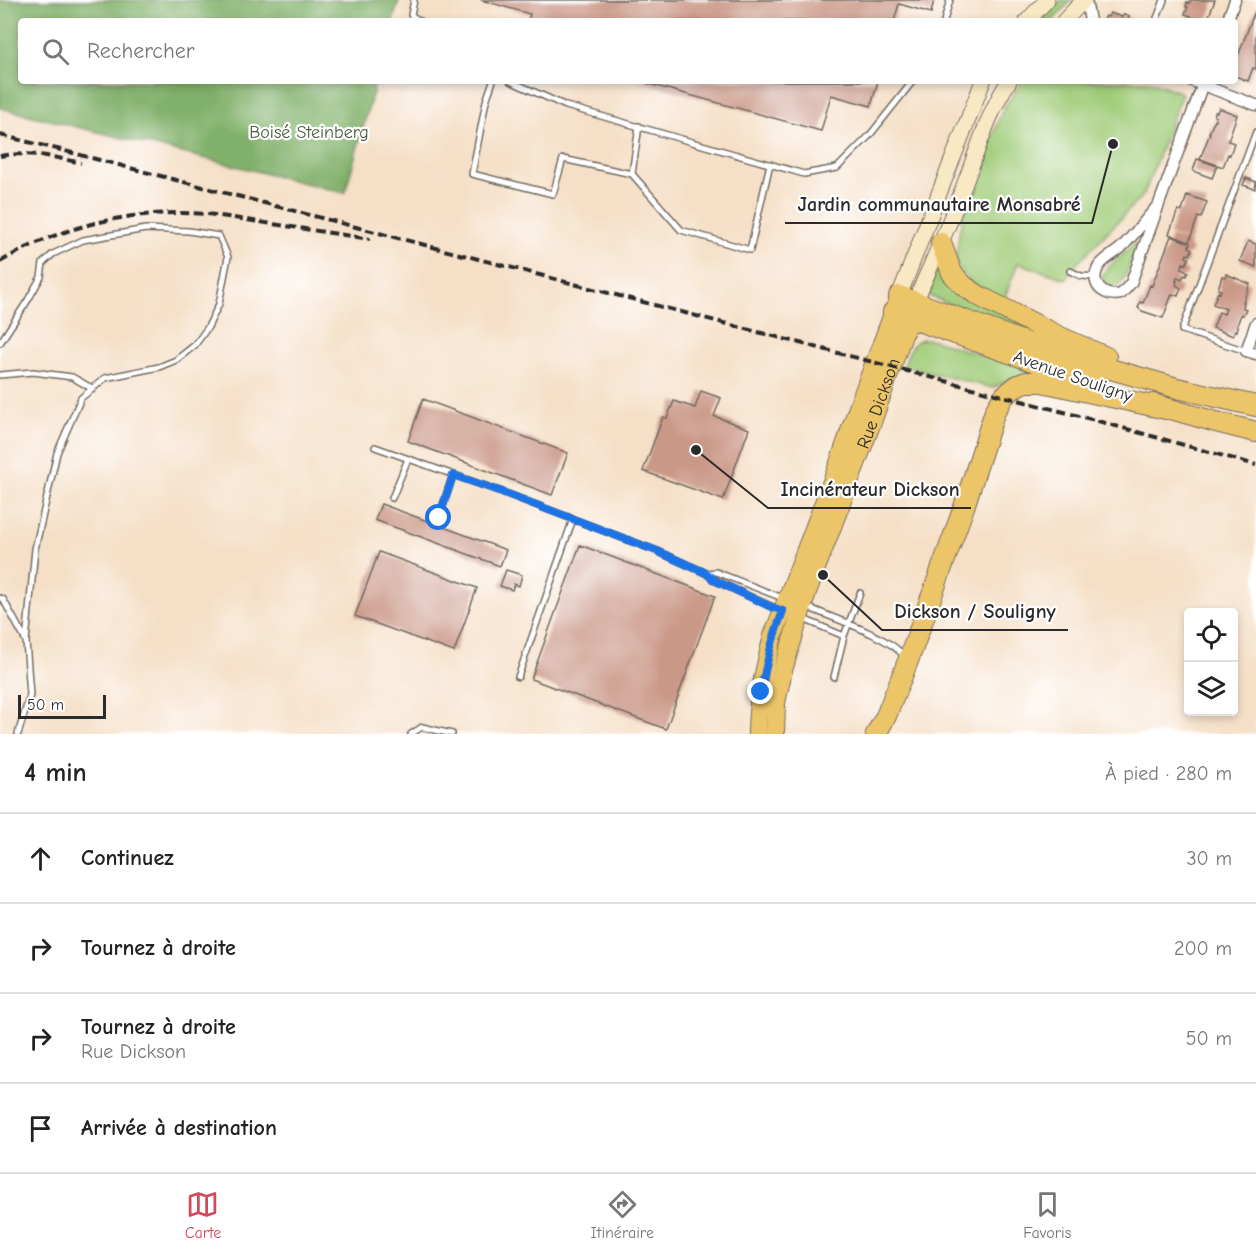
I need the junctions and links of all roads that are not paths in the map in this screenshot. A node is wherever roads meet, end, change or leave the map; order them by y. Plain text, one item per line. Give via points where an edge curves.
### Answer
1 (414, 0) edge
2 (950, 0) edge
3 (1047, 0) edge
4 (1085, 0) edge
5 (1164, 0) edge
6 (1235, 0) edge
7 (416, 18) edge
8 (945, 18) edge
9 (1030, 18) edge
10 (1067, 18) edge
11 (1089, 18) edge
12 (1157, 18) edge
13 (1228, 18) edge
14 (492, 84) edge
15 (517, 84) edge
16 (911, 84) edge
17 (982, 84) edge
18 (1007, 84) edge
19 (1204, 84) edge
20 (1206, 84) edge
21 (1256, 105) edge
22 (639, 126) junction
23 (1256, 132) edge
24 (770, 164) junction
25 (632, 174) junction
26 (1159, 204) junction
27 (941, 243) junction
28 (1070, 271) dead end
29 (1096, 277) junction
30 (904, 307) junction
31 (1256, 323) edge
32 (0, 343) edge
33 (1251, 352) edge
34 (0, 375) edge
35 (93, 388) junction
36 (1177, 388) junction
37 (1256, 406) edge
38 (1166, 409) junction
39 (1256, 432) edge
40 (375, 447) dead end
41 (408, 459) junction
42 (453, 475) junction
43 (392, 498) dead end
44 (439, 518) dead end
45 (573, 519) junction
46 (706, 573) junction
47 (860, 593) dead end
48 (0, 598) edge
49 (793, 609) junction
50 (848, 624) junction
51 (844, 636) junction
52 (26, 642) junction
53 (908, 661) junction
54 (518, 677) dead end
55 (834, 677) dead end
56 (761, 692) junction
57 (18, 734) edge
58 (411, 734) edge
59 (452, 734) edge
60 (757, 734) edge
61 (764, 734) edge
62 (775, 734) edge
63 (876, 734) edge

1 - 7 lane via 411,15
2 - 8 lane
3 - 9 main road
4 - 10 main road
4 - 11 street
5 - 12 lane
6 - 13 street
14 - 25 lane via 472,174 553,194 563,159
15 - 22 lane via 566,105
16 - 24 lane via 870,135 837,168 804,174
17 - 30 main road, Rue Dickson
18 - 27 main road, Rue Dickson
19 - 26 street
20 - 21 street
22 - 24 lane
22 - 25 lane
23 - 33 lane via 1182,330
24 - 25 lane via 750,250 681,230
26 - 29 street via 1129,240 1102,263
26 - 29 street via 1126,289 1121,294 1109,295 1098,288
27 - 30 main road, Rue Dickson
27 - 36 highway via 954,277 979,296
28 - 29 lane
30 - 36 highway, Avenue Souligny
30 - 38 highway, Avenue Souligny
30 - 49 main road, Rue Dickson via 860,402
31 - 33 street
32 - 35 lane via 41,277 43,263 53,254 83,240 146,229 219,236 228,257 219,304 195,345 176,360 105,378
34 - 35 lane via 33,372 72,377
35 - 52 lane via 81,398 57,453 35,549
36 - 37 highway, Avenue Souligny
38 - 39 highway, Avenue Souligny
38 - 53 highway via 1042,382 1026,382 1004,396 995,411
40 - 41 lane
41 - 42 lane
41 - 43 lane
42 - 44 lane
42 - 45 lane
45 - 46 lane
45 - 54 lane
46 - 49 lane via 716,572
46 - 49 lane via 769,606
47 - 50 lane
48 - 52 lane
49 - 50 lane
49 - 51 lane
49 - 56 main road, Rue Dickson via 773,636
49 - 62 main road, Rue Dickson
50 - 51 lane
50 - 53 lane via 892,645
51 - 55 lane
52 - 57 lane via 30,695
53 - 63 highway
56 - 60 main road, Rue Dickson
56 - 61 main road
58 - 59 lane via 422,727

